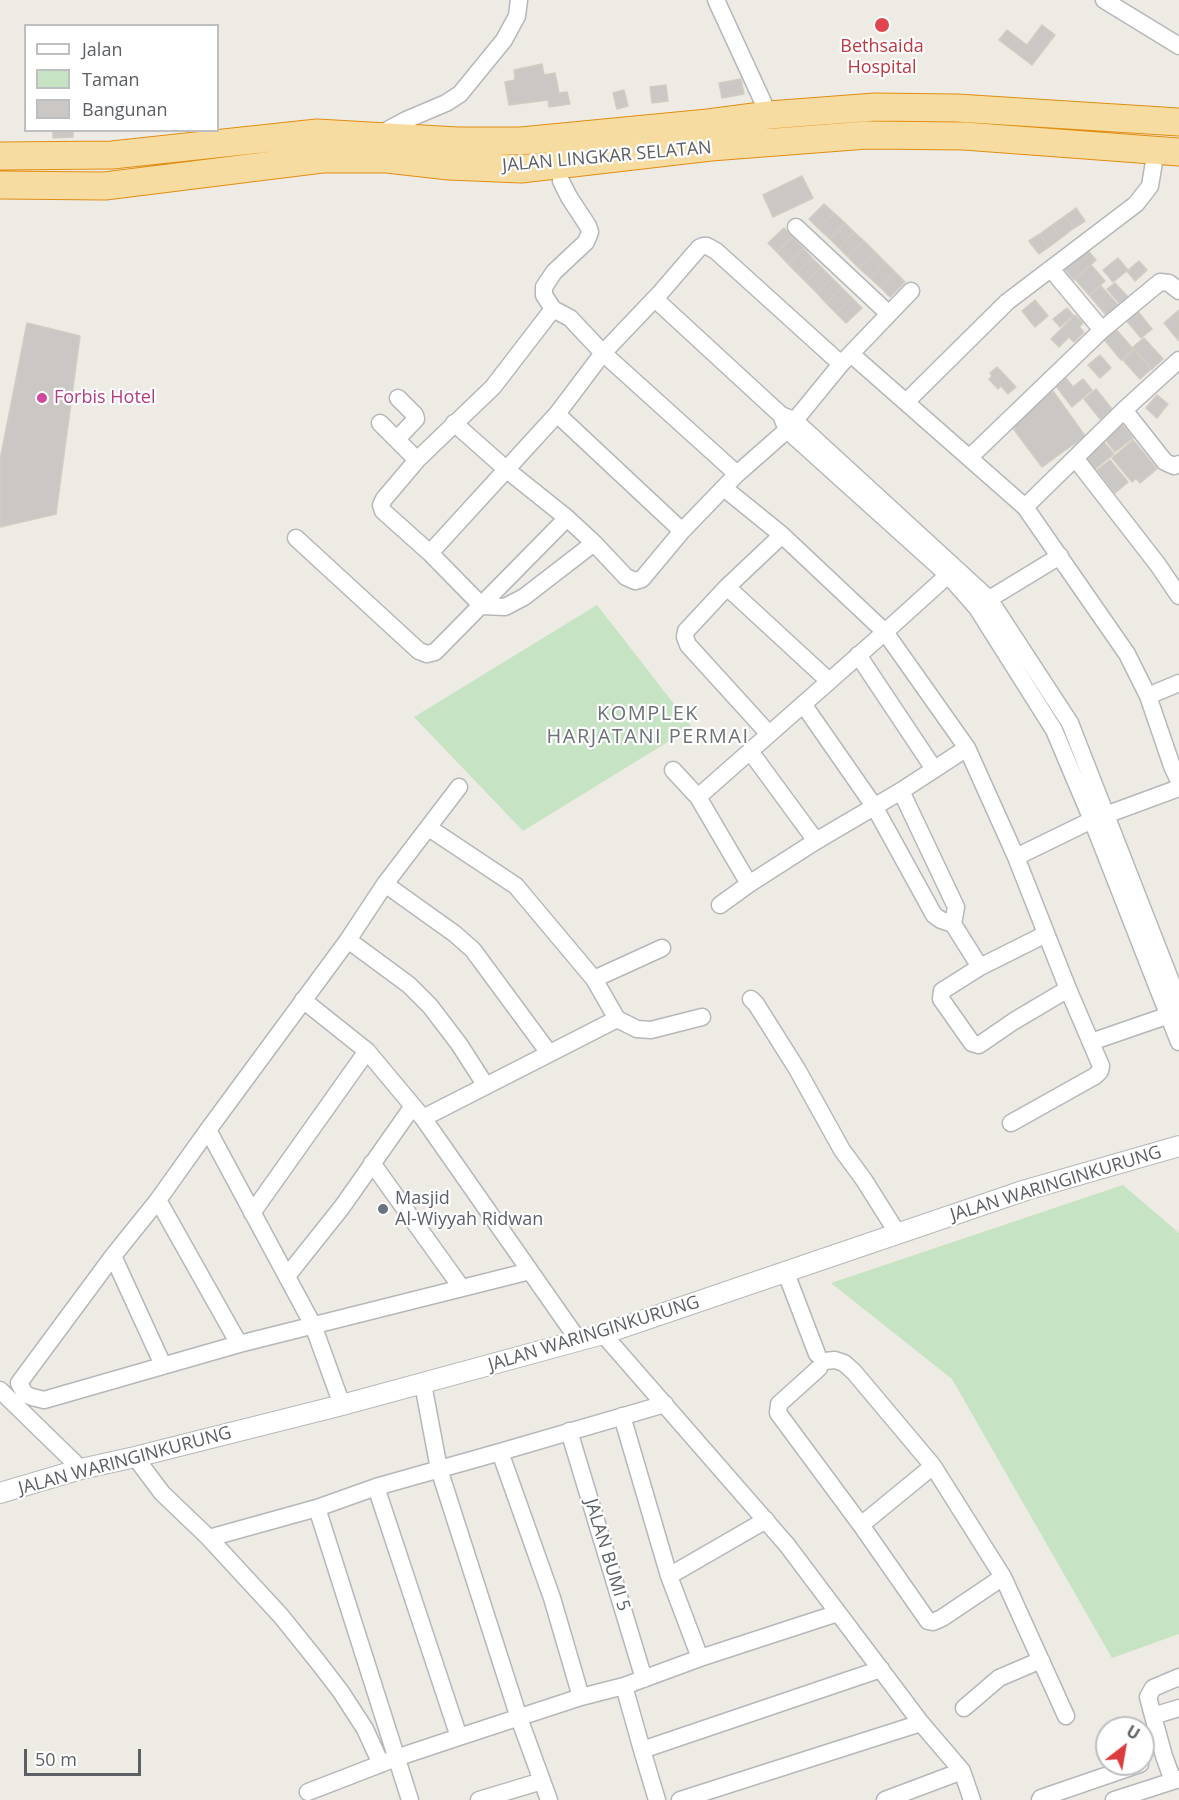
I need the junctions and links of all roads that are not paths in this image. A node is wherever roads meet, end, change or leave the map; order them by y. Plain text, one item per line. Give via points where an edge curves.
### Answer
1 (519, 0) edge
2 (716, 0) edge
3 (1104, 0) edge
4 (1179, 46) edge
5 (769, 115) junction
6 (1179, 122) edge
7 (709, 135) junction
8 (387, 144) junction
9 (1167, 151) edge
10 (0, 156) edge
11 (561, 181) dead end
12 (0, 185) edge
13 (796, 227) dead end
14 (1051, 269) junction
15 (911, 291) dead end
16 (1179, 291) edge
17 (655, 299) junction
18 (553, 309) junction
19 (889, 314) junction
20 (1102, 330) junction
21 (603, 353) junction
22 (846, 359) junction
23 (1179, 360) edge
24 (398, 398) dead end
25 (906, 402) junction
26 (1124, 410) junction
27 (557, 414) junction
28 (787, 422) junction
29 (380, 423) dead end
30 (454, 423) junction
31 (397, 439) junction
32 (969, 458) junction
33 (1075, 458) junction
34 (417, 460) junction
35 (1179, 464) edge
36 (507, 470) junction
37 (737, 474) junction
38 (724, 488) junction
39 (1025, 507) junction
40 (567, 518) junction
41 (682, 531) junction
42 (782, 535) junction
43 (296, 538) dead end
44 (594, 543) junction
45 (430, 553) junction
46 (1060, 556) junction
47 (951, 571) junction
48 (727, 587) junction
49 (1179, 596) edge
50 (983, 603) junction
51 (482, 606) junction
52 (885, 632) junction
53 (858, 655) junction
54 (829, 681) junction
55 (1179, 683) edge
56 (1148, 696) junction
57 (803, 704) junction
58 (769, 734) junction
59 (967, 748) junction
60 (750, 751) junction
61 (934, 769) junction
62 (673, 770) dead end
63 (1177, 770) edge
64 (459, 787) dead end
65 (1179, 788) edge
66 (902, 791) junction
67 (698, 797) junction
68 (874, 806) junction
69 (1099, 817) junction
70 (429, 828) junction
71 (816, 841) junction
72 (1016, 857) junction
73 (385, 884) junction
74 (749, 884) junction
75 (720, 905) dead end
76 (953, 924) junction
77 (1046, 934) junction
78 (348, 940) junction
79 (662, 948) dead end
80 (980, 967) junction
81 (594, 979) junction
82 (1068, 989) junction
83 (751, 999) dead end
84 (303, 1000) junction
85 (1179, 1002) edge
86 (1174, 1014) edge
87 (702, 1017) dead end
88 (617, 1019) junction
89 (1091, 1042) junction
90 (1179, 1042) edge
91 (367, 1051) junction
92 (549, 1053) junction
93 (486, 1086) junction
94 (418, 1112) junction
95 (1011, 1123) dead end
96 (208, 1130) junction
97 (1179, 1146) edge
98 (372, 1163) junction
99 (158, 1200) junction
100 (252, 1213) junction
101 (898, 1234) junction
102 (113, 1256) junction
103 (530, 1270) junction
104 (786, 1273) junction
105 (287, 1276) junction
106 (461, 1287) junction
107 (313, 1325) junction
108 (603, 1334) junction
109 (579, 1341) junction
110 (239, 1344) junction
111 (820, 1361) junction
112 (163, 1365) junction
113 (423, 1384) junction
114 (0, 1390) edge
115 (342, 1404) junction
116 (664, 1404) junction
117 (622, 1416) junction
118 (569, 1431) junction
119 (500, 1452) junction
120 (135, 1457) junction
121 (933, 1466) junction
122 (81, 1469) junction
123 (439, 1469) junction
124 (376, 1487) junction
125 (0, 1493) edge
126 (317, 1508) junction
127 (766, 1520) junction
128 (861, 1525) junction
129 (209, 1538) junction
130 (669, 1576) junction
131 (1003, 1577) junction
132 (838, 1613) junction
133 (700, 1658) junction
134 (1041, 1660) junction
135 (880, 1669) junction
136 (1179, 1677) edge
137 (644, 1679) junction
138 (624, 1686) junction
139 (581, 1697) junction
140 (964, 1708) dead end
141 (1179, 1708) edge
142 (1066, 1716) dead end
143 (1153, 1716) joint
144 (519, 1718) junction
145 (921, 1723) junction
146 (1155, 1723) edge
147 (459, 1737) junction
148 (642, 1750) junction
149 (1164, 1756) junction
150 (1155, 1759) edge
151 (388, 1761) junction
152 (962, 1771) junction
153 (1106, 1776) edge
154 (1176, 1780) edge
155 (542, 1781) junction
156 (308, 1792) dead end
157 (410, 1800) edge
158 (479, 1800) edge
159 (549, 1800) edge
160 (657, 1800) edge
161 (680, 1800) edge
162 (885, 1800) edge
163 (972, 1800) edge
164 (1040, 1800) edge
165 (1114, 1800) edge

1 - 8 street via 517,16 504,40 460,94 406,120
2 - 5 street
3 - 4 street
5 - 6 highway, JALAN LINGKAR SELATAN via 886,107 957,108
5 - 7 highway, JALAN LINGKAR SELATAN
7 - 8 highway, JALAN LINGKAR SELATAN
7 - 8 highway, JALAN LINGKAR SELATAN via 522,169 449,166
7 - 9 highway, JALAN LINGKAR SELATAN via 964,136
8 - 10 highway, JALAN LINGKAR SELATAN via 317,133 112,155
8 - 12 highway, JALAN LINGKAR SELATAN via 322,159 105,186
9 - 14 street via 1136,204
11 - 18 street via 590,232 586,242 544,287 544,295
13 - 19 street
14 - 20 street
14 - 25 street via 1007,302
15 - 19 street
16 - 20 street via 1160,282
17 - 21 street
17 - 22 street via 699,248 707,246
17 - 28 street
18 - 21 street via 570,318
18 - 30 street via 493,387
19 - 22 street
20 - 32 street
21 - 27 street
21 - 37 street
22 - 25 street
22 - 28 street
23 - 26 street
24 - 31 street via 416,419
25 - 32 street
26 - 33 street
26 - 35 street via 1165,462
27 - 36 street
27 - 41 street
28 - 37 street
28 - 47 street
29 - 31 street
30 - 34 street
30 - 36 street
31 - 34 street
32 - 39 street
33 - 39 street
33 - 49 street
34 - 45 street via 381,505
36 - 40 street
36 - 45 street
37 - 38 street
38 - 41 street
38 - 42 street
39 - 46 street
40 - 44 street
40 - 51 street
41 - 44 street via 642,579 636,581 627,577
42 - 48 street
42 - 52 street
43 - 51 street via 419,651 427,654 435,652
44 - 51 street via 524,597 505,607
45 - 51 street
46 - 50 street
46 - 56 street via 1127,654
47 - 50 street
47 - 52 street
48 - 54 street
48 - 58 street via 686,631 685,637
50 - 69 street via 1070,723
52 - 53 street
52 - 59 street
53 - 54 street
53 - 61 street
54 - 57 street
55 - 56 street
56 - 63 street
57 - 58 street
57 - 68 street
58 - 60 street
59 - 61 street
59 - 72 street
60 - 67 street
60 - 71 street
61 - 66 street
62 - 67 street
64 - 70 street
65 - 69 street
66 - 68 street
66 - 76 street via 956,907
67 - 74 street
68 - 71 street
68 - 76 street via 934,915
69 - 72 street
69 - 85 street
69 - 86 street
70 - 73 street
70 - 81 street via 516,886
71 - 74 street
72 - 77 street
73 - 78 street
73 - 92 street via 473,950
74 - 75 street
76 - 80 street
77 - 80 street
77 - 82 street
78 - 84 street
78 - 93 street via 410,985 430,1006
79 - 81 street
80 - 82 street via 940,994 975,1046
81 - 88 street
82 - 89 street
83 - 101 street
84 - 91 street
84 - 96 street
86 - 89 street
86 - 90 street
87 - 88 street via 651,1030 637,1029
88 - 92 street
89 - 95 street via 1100,1071
91 - 94 street
91 - 100 street
92 - 93 street
93 - 94 street
94 - 98 street
94 - 103 street
96 - 99 street
96 - 100 street
97 - 101 street, JALAN WARINGINKURUNG via 1026,1190
98 - 105 street via 342,1208
98 - 106 street
99 - 102 street
99 - 110 street
100 - 105 street
101 - 104 street, JALAN WARINGINKURUNG
102 - 112 street
102 - 112 street via 19,1383 21,1389 32,1398 44,1400
103 - 106 street
103 - 109 street
104 - 108 street, JALAN WARINGINKURUNG
104 - 111 street
105 - 107 street
106 - 107 street
107 - 110 street
107 - 115 street
108 - 109 street, JALAN WARINGINKURUNG
108 - 116 street
109 - 113 street, JALAN WARINGINKURUNG
110 - 112 street
111 - 121 street via 835,1360 854,1371
111 - 128 street via 779,1404 778,1413
113 - 115 street, JALAN WARINGINKURUNG
113 - 123 street
114 - 122 street
115 - 120 street, JALAN WARINGINKURUNG
116 - 117 street
116 - 127 street
117 - 118 street
117 - 130 street
118 - 119 street
118 - 137 street, JALAN BUMI 5
119 - 123 street
119 - 139 street via 552,1598
120 - 122 street, JALAN WARINGINKURUNG
120 - 129 street via 162,1493
121 - 128 street
121 - 131 street
122 - 125 street, JALAN WARINGINKURUNG
123 - 124 street
123 - 144 street
124 - 126 street
124 - 147 street
126 - 129 street
126 - 151 street
127 - 130 street
127 - 132 street
128 - 131 street via 928,1621 942,1618
129 - 151 street via 280,1616 341,1692
130 - 133 street
131 - 134 street
132 - 133 street
132 - 135 street
133 - 137 street
134 - 140 street via 999,1678
134 - 142 street
135 - 145 street
135 - 148 street
136 - 143 street via 1149,1692
137 - 138 street
138 - 139 street
138 - 148 street
139 - 144 street
141 - 143 street
144 - 147 street
144 - 155 street
145 - 152 street
145 - 161 street
146 - 149 street
147 - 151 street
148 - 160 street
149 - 150 street
149 - 154 street
151 - 156 street
151 - 157 street
152 - 162 street
152 - 163 street
153 - 164 street
154 - 165 street
155 - 158 street
155 - 159 street

